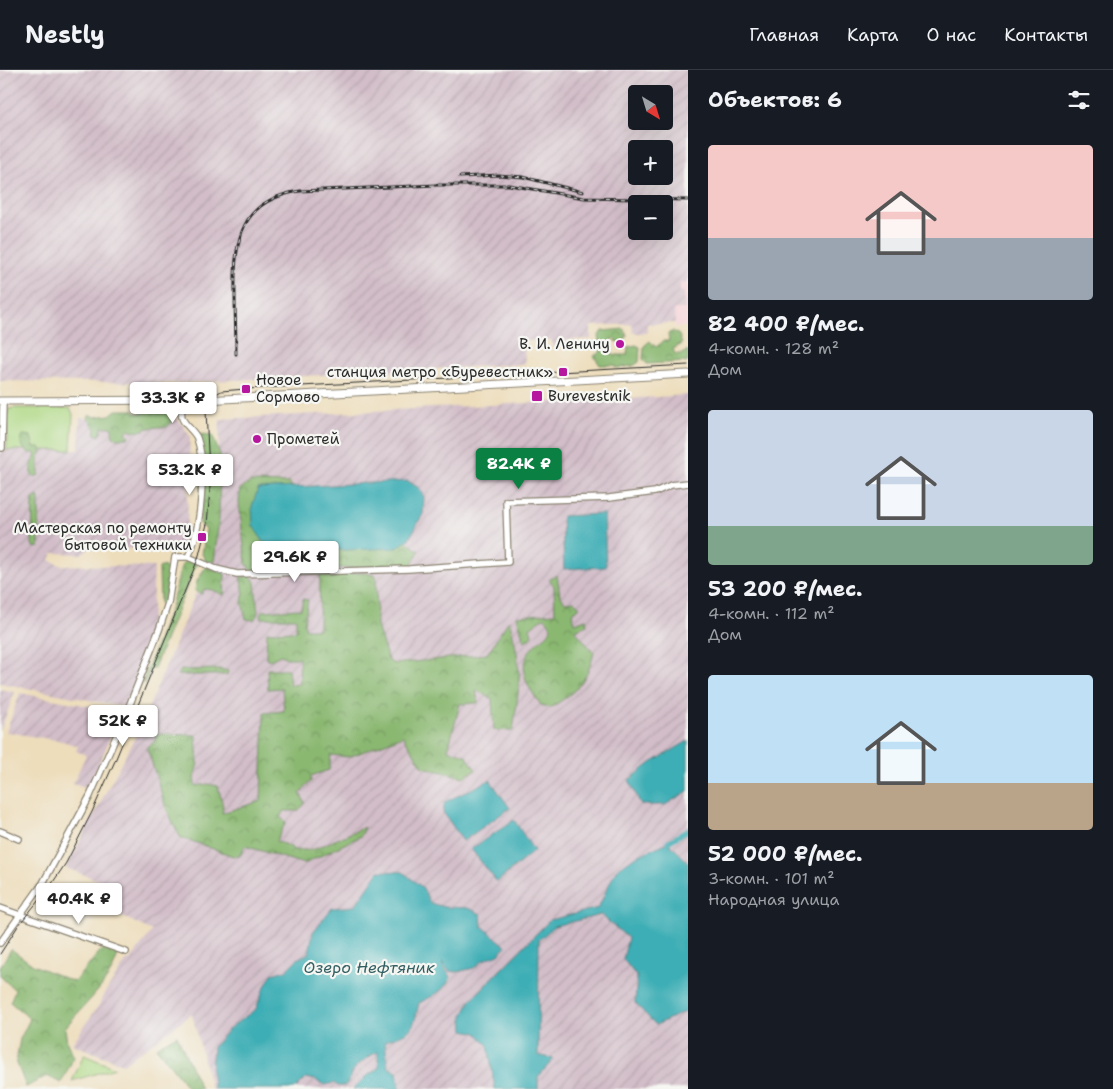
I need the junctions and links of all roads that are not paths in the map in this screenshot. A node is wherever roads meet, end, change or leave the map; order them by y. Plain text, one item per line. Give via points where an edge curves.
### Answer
1 (688, 374) edge
2 (2, 401) edge
3 (182, 401) junction
4 (2, 448) dead end
5 (688, 483) edge
6 (188, 557) junction
7 (0, 831) edge
8 (19, 838) dead end
9 (0, 908) edge
10 (19, 915) junction
11 (0, 943) edge
12 (126, 952) dead end

1 - 3 main road
2 - 3 main road
2 - 4 street
3 - 6 street via 182,418 196,437 201,461 200,506 194,545
5 - 6 street via 671,485 655,492 609,498 506,501 508,562 409,569 237,574
6 - 10 street via 175,557 168,603 159,630 90,796 42,883
7 - 8 street
9 - 10 street
10 - 11 street
10 - 12 street

